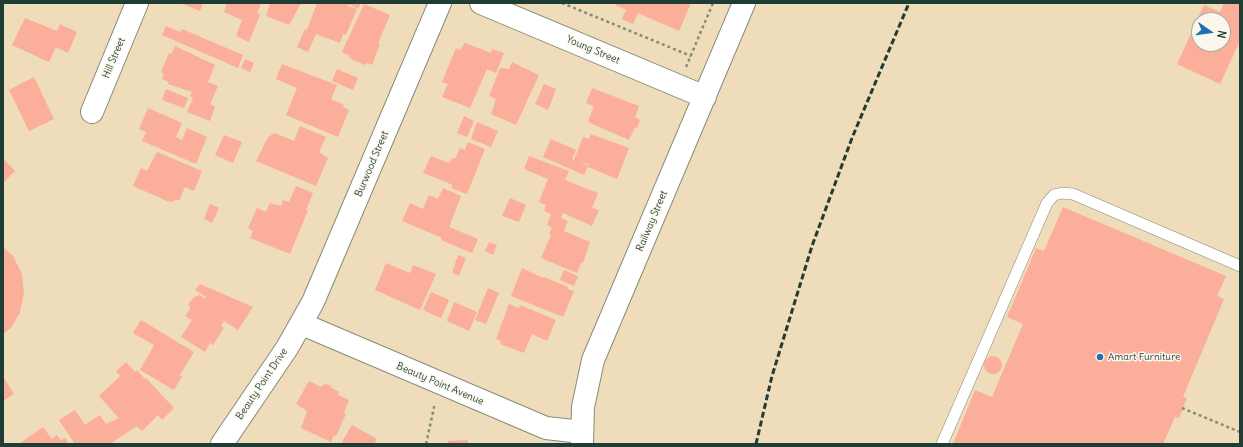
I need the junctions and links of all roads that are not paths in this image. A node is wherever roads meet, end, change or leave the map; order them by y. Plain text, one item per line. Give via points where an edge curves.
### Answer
1 (137, 3) edge
2 (440, 3) edge
3 (481, 3) edge
4 (744, 3) edge
5 (705, 97) junction
6 (92, 112) dead end
7 (1240, 266) edge
8 (302, 324) junction
9 (582, 438) edge
10 (222, 444) edge
11 (942, 444) edge

1 - 6 street, Hill Street
2 - 8 street, Burwood Street
3 - 5 street, Young Street
4 - 5 street, Railway Street
5 - 9 street, Railway Street via 593,360 583,407
7 - 11 lane via 1073,194 1054,195 1047,204
8 - 9 street, Beauty Point Avenue via 546,428
8 - 10 street, Beauty Point Drive

